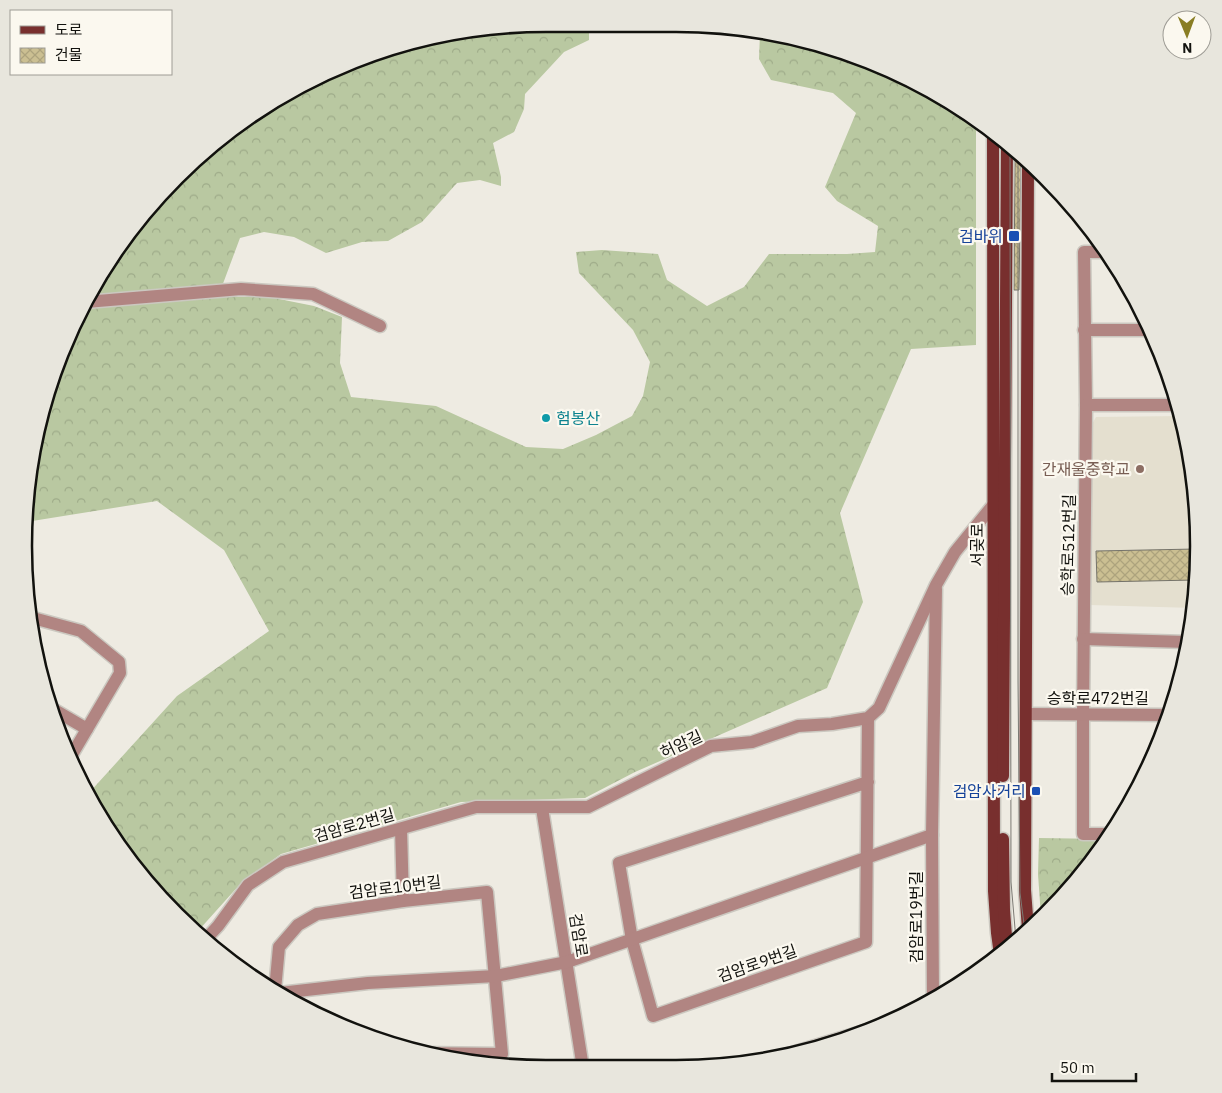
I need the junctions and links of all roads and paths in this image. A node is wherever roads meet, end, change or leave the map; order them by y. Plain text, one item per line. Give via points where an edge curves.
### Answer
1 (993, 143) edge
2 (1007, 154) edge
3 (1028, 173) edge
4 (1096, 252) edge
5 (95, 301) edge
6 (380, 326) dead end
7 (1084, 330) junction
8 (1141, 330) edge
9 (1170, 405) edge
10 (1086, 406) junction
11 (994, 504) junction
12 (936, 585) junction
13 (38, 619) edge
14 (1084, 639) junction
15 (1181, 642) edge
16 (61, 714) edge
17 (1026, 714) junction
18 (1083, 715) junction
19 (1161, 715) edge
20 (868, 718) junction
21 (87, 729) junction
22 (75, 750) edge
23 (868, 782) junction
24 (542, 808) junction
25 (401, 829) junction
26 (1102, 834) edge
27 (932, 836) junction
28 (868, 858) junction
29 (402, 901) junction
30 (1027, 921) edge
31 (210, 935) edge
32 (1006, 939) edge
33 (632, 940) junction
34 (999, 945) edge
35 (567, 962) junction
36 (496, 976) junction
37 (276, 983) edge
38 (933, 991) edge
39 (289, 992) edge
40 (463, 1054) edge
41 (581, 1060) edge

1 - 11 main road, 서곶로
2 - 32 main road, 서곶로 via 1002,807
3 - 17 main road
4 - 7 street, 승학로512번길 via 1084,252
5 - 6 street via 241,289 313,294
7 - 8 street
7 - 10 street, 승학로512번길
9 - 10 street
10 - 14 street, 승학로512번길
11 - 12 street via 955,552
11 - 34 main road, 서곶로 via 994,891
12 - 20 street via 879,708
12 - 27 street
13 - 21 street via 81,631 119,662 120,673
14 - 15 street
14 - 18 street, 승학로512번길
16 - 21 street
17 - 18 street, 승학로472번길
17 - 30 main road
18 - 19 street, 승학로472번길
18 - 26 street, 승학로512번길 via 1084,834
20 - 23 street
20 - 24 street, 허암길 via 798,726 752,742 712,746 588,807
21 - 22 street
23 - 28 street
23 - 33 street, 검암로9번길 via 619,863
24 - 25 street, 검암로2번길 via 476,807
24 - 35 street, 검암로
25 - 29 street
25 - 31 street, 검암로2번길 via 283,862 248,885
27 - 28 street
27 - 38 street, 검암로19번길
28 - 33 street
28 - 33 street, 검암로9번길 via 866,942 653,1016
29 - 36 street, 검암로10번길 via 487,892
29 - 37 street, 검암로10번길 via 317,914 298,925 279,947
33 - 35 street
35 - 36 street
35 - 41 street, 검암로
36 - 39 street via 368,982
36 - 40 street, 검암로10번길 via 502,1054

